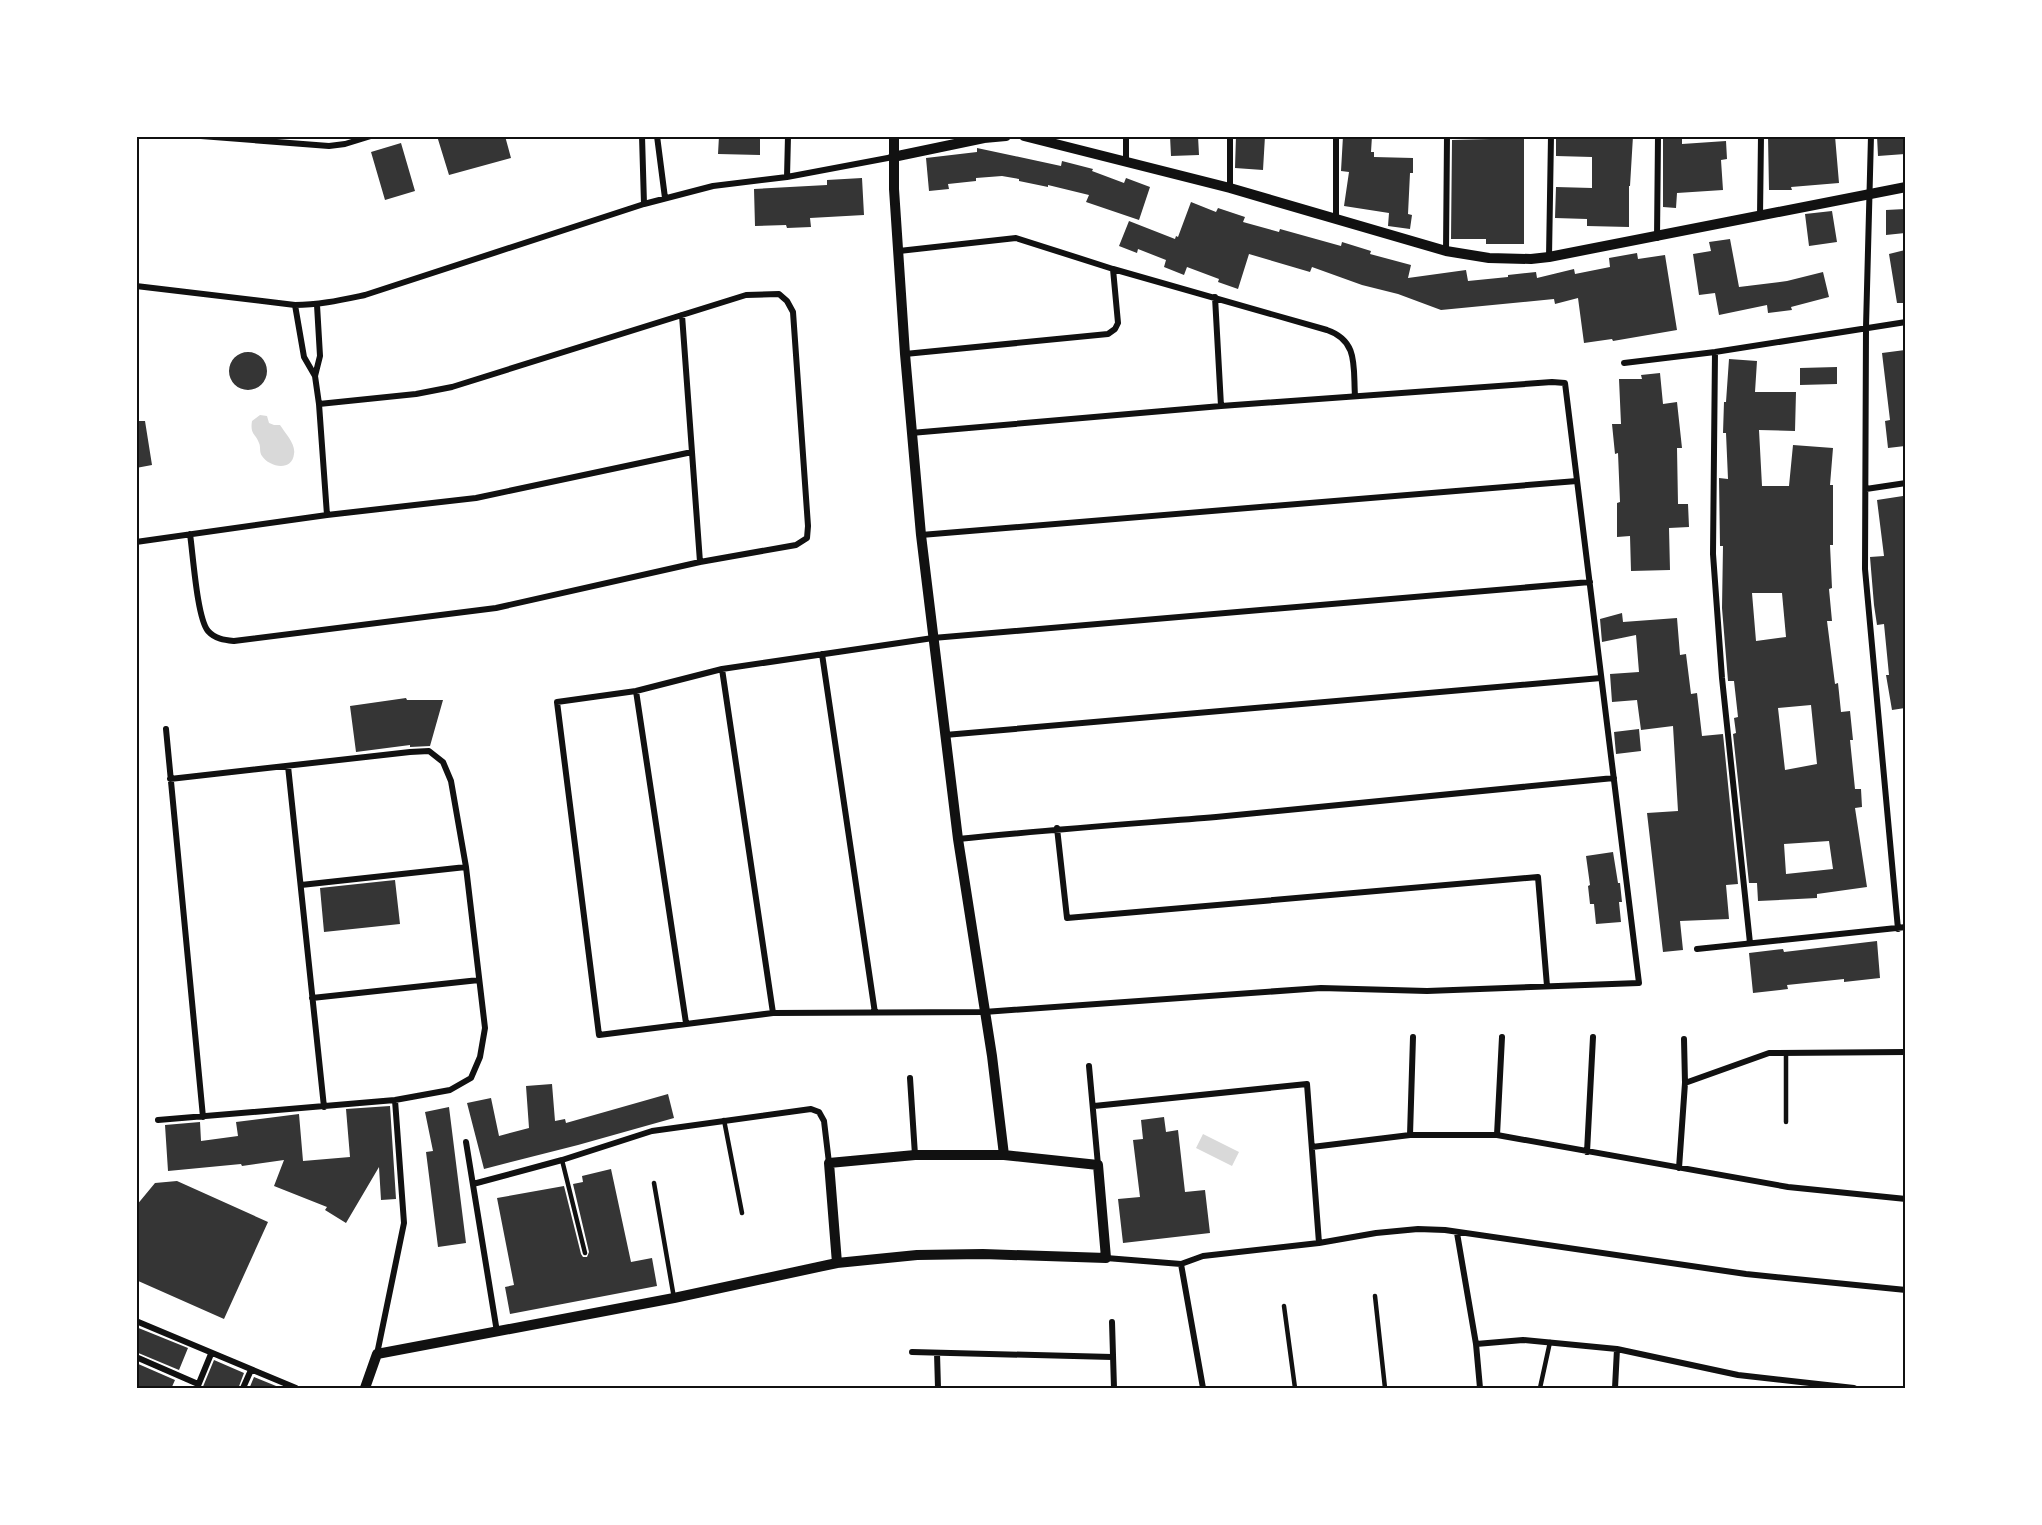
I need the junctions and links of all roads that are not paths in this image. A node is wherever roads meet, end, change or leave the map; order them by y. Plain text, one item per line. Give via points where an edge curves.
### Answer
1 (201, 136) edge
2 (371, 136) edge
3 (642, 136) edge
4 (657, 136) edge
5 (788, 136) edge
6 (894, 136) edge
7 (1006, 136) edge
8 (1024, 136) edge
9 (1126, 136) edge
10 (1230, 136) edge
11 (1336, 136) edge
12 (1447, 136) edge
13 (1551, 136) edge
14 (1658, 136) edge
15 (1761, 136) edge
16 (1871, 136) edge
17 (364, 138) edge
18 (893, 157) junction
19 (1126, 161) junction
20 (787, 177) junction
21 (1905, 187) edge
22 (1230, 188) junction
23 (1870, 193) junction
24 (665, 198) junction
25 (644, 204) junction
26 (1760, 216) junction
27 (1336, 220) junction
28 (1657, 238) junction
29 (899, 251) junction
30 (1446, 251) junction
31 (1550, 257) junction
32 (1113, 269) junction
33 (136, 286) edge
34 (1215, 297) junction
35 (295, 305) junction
36 (317, 305) junction
37 (682, 315) junction
38 (1905, 322) edge
39 (1866, 327) junction
40 (1715, 352) junction
41 (905, 354) junction
42 (1624, 363) dead end
43 (315, 376) junction
44 (1356, 396) junction
45 (319, 405) junction
46 (1221, 406) junction
47 (910, 433) junction
48 (692, 452) junction
49 (1577, 481) junction
50 (1905, 483) edge
51 (1866, 489) junction
52 (327, 515) junction
53 (190, 534) junction
54 (921, 535) junction
55 (136, 542) edge
56 (700, 562) junction
57 (1590, 582) junction
58 (933, 638) junction
59 (822, 654) junction
60 (722, 669) junction
61 (1601, 678) junction
62 (636, 691) junction
63 (166, 729) dead end
64 (945, 735) junction
65 (288, 766) junction
66 (1614, 778) junction
67 (170, 780) junction
68 (1057, 828) junction
69 (958, 839) junction
70 (466, 867) junction
71 (301, 885) junction
72 (1902, 928) edge
73 (1750, 943) junction
74 (1697, 949) dead end
75 (479, 980) junction
76 (1547, 986) junction
77 (312, 998) junction
78 (984, 1012) junction
79 (773, 1013) junction
80 (874, 1013) junction
81 (686, 1023) junction
82 (1413, 1037) dead end
83 (1502, 1037) dead end
84 (1593, 1037) dead end
85 (1684, 1040) dead end
86 (1905, 1052) edge
87 (1786, 1054) junction
88 (1089, 1066) dead end
89 (910, 1078) dead end
90 (1685, 1083) junction
91 (395, 1100) junction
92 (1094, 1106) junction
93 (324, 1107) junction
94 (203, 1117) junction
95 (158, 1120) dead end
96 (724, 1120) junction
97 (1786, 1122) dead end
98 (1410, 1135) junction
99 (1497, 1135) junction
100 (466, 1142) dead end
101 (1312, 1147) junction
102 (1587, 1152) junction
103 (915, 1155) junction
104 (1004, 1155) junction
105 (562, 1160) junction
106 (829, 1163) junction
107 (1098, 1165) junction
108 (1679, 1168) junction
109 (654, 1183) dead end
110 (473, 1184) junction
111 (1905, 1199) edge
112 (742, 1213) dead end
113 (1457, 1233) junction
114 (1319, 1243) junction
115 (585, 1253) dead end
116 (1106, 1258) junction
117 (837, 1263) junction
118 (1181, 1264) junction
119 (1905, 1290) edge
120 (1375, 1296) dead end
121 (674, 1298) junction
122 (1284, 1306) dead end
123 (136, 1321) edge
124 (1112, 1322) dead end
125 (497, 1332) junction
126 (1550, 1342) junction
127 (1476, 1344) junction
128 (1617, 1349) junction
129 (912, 1352) dead end
130 (937, 1353) junction
131 (211, 1354) junction
132 (377, 1354) junction
133 (1112, 1357) junction
134 (136, 1358) edge
135 (251, 1370) junction
136 (197, 1386) edge
137 (243, 1389) edge
138 (296, 1389) edge
139 (365, 1389) edge
140 (938, 1389) edge
141 (1114, 1389) edge
142 (1203, 1389) edge
143 (1295, 1389) edge
144 (1385, 1389) edge
145 (1480, 1389) edge
146 (1540, 1389) edge
147 (1615, 1389) edge
148 (1854, 1389) edge

1 - 17 street via 329,146
2 - 17 street
3 - 25 street
4 - 24 street
5 - 20 street
6 - 18 street
7 - 18 street
8 - 19 street
9 - 19 street
10 - 22 street
11 - 27 street
12 - 30 street
13 - 31 street
14 - 28 street
15 - 26 street
16 - 23 street
18 - 20 street
18 - 29 street
19 - 22 street
20 - 24 street via 713,186
21 - 23 street
22 - 27 street
23 - 26 street
23 - 39 street
24 - 25 street
25 - 36 street via 365,295
26 - 28 street
27 - 30 street
28 - 31 street
29 - 32 street via 1016,238
29 - 41 street
30 - 31 street via 1489,258
32 - 34 street
32 - 41 street via 1118,323 1108,334
33 - 35 street
34 - 44 street via 1347,340 1352,352
34 - 46 street
35 - 36 street
35 - 43 street via 304,357
36 - 43 street via 320,356
37 - 45 street via 452,387
37 - 48 street
37 - 56 street via 746,295 779,294 793,312 807,538 796,545
38 - 39 street
39 - 40 street
39 - 51 street
40 - 42 street
40 - 73 street via 1713,554
41 - 47 street
43 - 45 street
44 - 46 street
44 - 49 street via 1565,384
45 - 52 street
46 - 47 street
47 - 54 street
48 - 52 street via 476,498
48 - 56 street
49 - 54 street
49 - 57 street
50 - 51 street
51 - 72 street via 1865,568
52 - 53 street
53 - 55 street
53 - 56 street via 202,619 209,632 234,641 496,608
54 - 58 street
57 - 58 street
57 - 61 street
58 - 59 street
58 - 64 street
59 - 60 street
59 - 80 street
60 - 62 street
60 - 79 street
61 - 64 street
61 - 66 street
62 - 81 street
62 - 81 street via 557,702 599,1035
63 - 67 street
64 - 69 street
65 - 67 street
65 - 70 street via 429,751 443,762 451,781
65 - 71 street
66 - 68 street via 1425,798
66 - 76 street via 1639,983
67 - 94 street
68 - 69 street
68 - 76 street via 1067,918 1538,877
69 - 78 street
70 - 71 street
70 - 75 street
71 - 77 street
72 - 73 street
73 - 74 street
75 - 77 street
75 - 91 street via 485,1028 480,1057 471,1078 450,1090
76 - 78 street via 1427,991 1321,988
77 - 93 street
78 - 80 street
78 - 104 street
79 - 80 street
79 - 81 street
82 - 98 street
83 - 99 street
84 - 102 street
85 - 90 street
86 - 87 street
87 - 90 street via 1768,1053
87 - 97 lane
88 - 92 street
89 - 103 street
90 - 108 street
91 - 93 street
91 - 132 street via 404,1223
92 - 101 street via 1307,1084
92 - 107 street
93 - 94 street
94 - 95 street
96 - 105 street via 652,1131
96 - 106 street via 811,1109 819,1112 824,1121
96 - 112 lane
98 - 99 street
98 - 101 street
99 - 102 street
100 - 110 street
101 - 114 street
102 - 108 street
103 - 104 street
103 - 106 street
104 - 107 street
105 - 110 street
105 - 115 lane
106 - 117 street
107 - 116 street
108 - 111 street via 1788,1187
109 - 121 lane
110 - 125 street
113 - 114 street via 1418,1229
113 - 119 street via 1746,1274
113 - 127 street
114 - 118 street via 1203,1256
116 - 117 street via 917,1255
116 - 118 street
117 - 121 street
118 - 142 street
120 - 144 lane
121 - 125 street
122 - 143 lane
123 - 131 street
124 - 133 street
125 - 132 street
126 - 127 street
126 - 128 street
126 - 146 lane
127 - 145 street
128 - 147 street
128 - 148 street via 1738,1375
129 - 130 street
130 - 133 street
130 - 140 street
131 - 135 street
131 - 136 street
132 - 139 street
133 - 141 street
134 - 136 street
135 - 137 street
135 - 138 street

